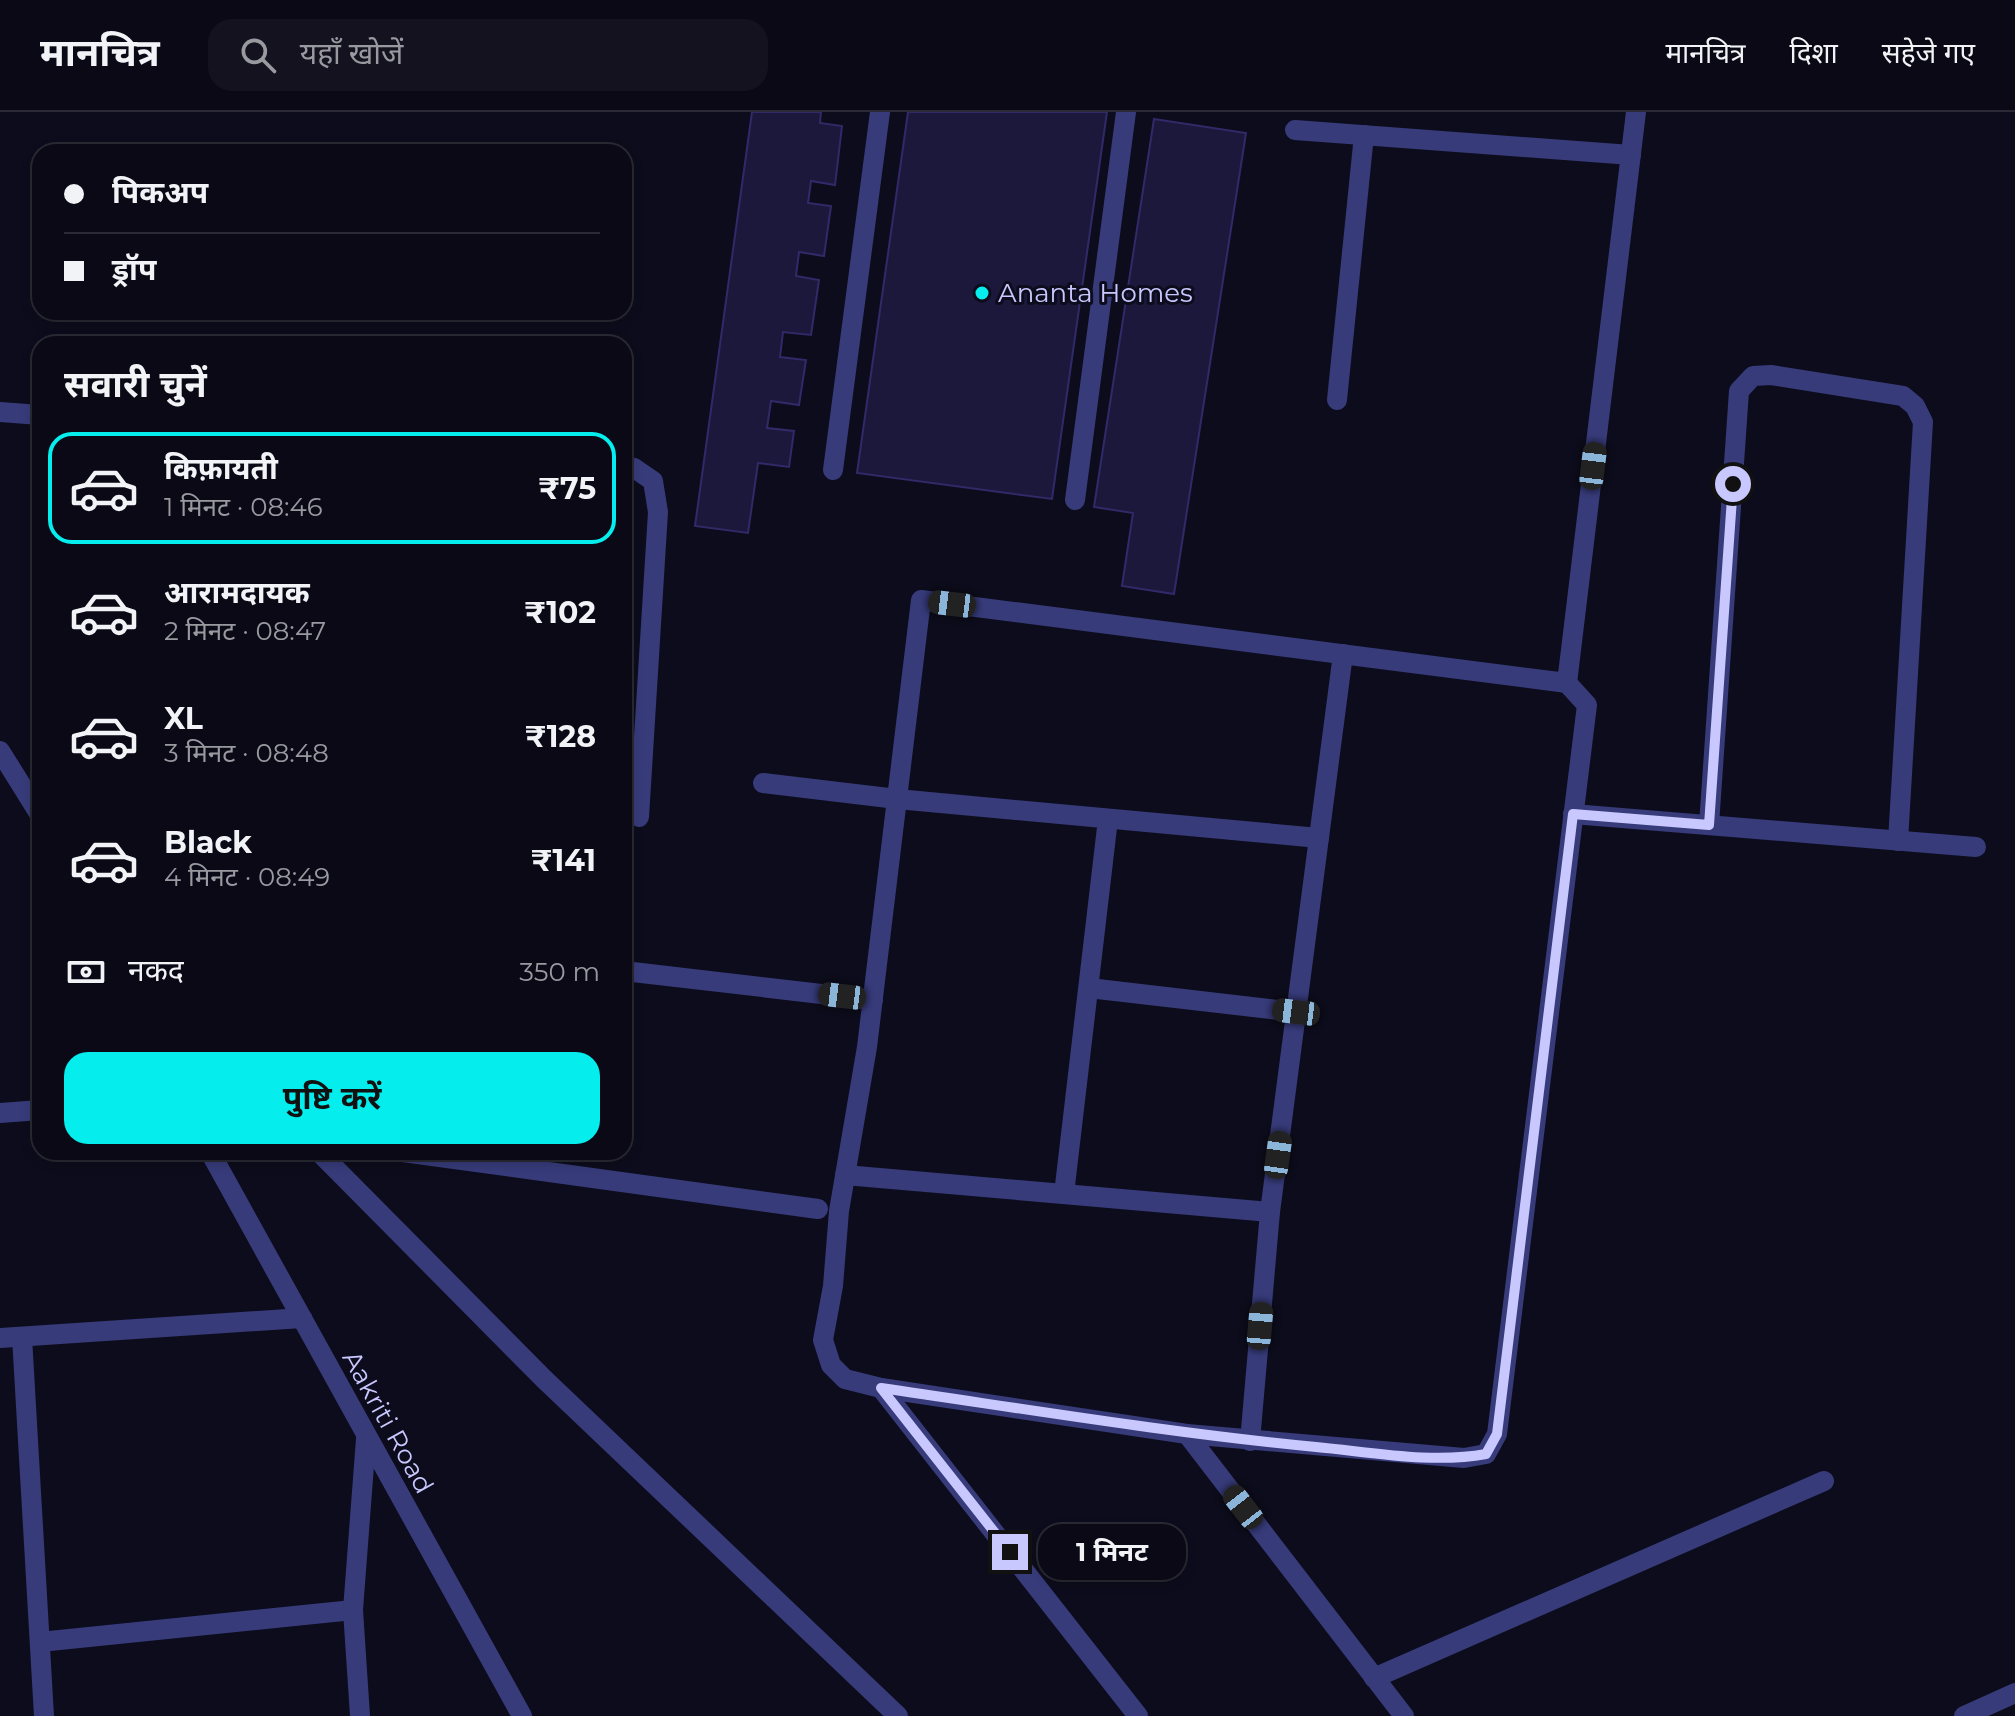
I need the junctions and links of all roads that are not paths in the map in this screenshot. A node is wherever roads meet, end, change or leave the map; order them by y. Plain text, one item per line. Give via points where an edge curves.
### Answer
1 (880, 112) edge
2 (1126, 112) edge
3 (1636, 112) edge
4 (1295, 130) dead end
5 (1364, 135) junction
6 (1631, 155) junction
7 (1337, 400) dead end
8 (0, 412) edge
9 (32, 414) edge
10 (632, 468) edge
11 (833, 470) dead end
12 (1075, 500) dead end
13 (1343, 654) junction
14 (1567, 683) junction
15 (0, 751) edge
16 (763, 783) dead end
17 (897, 799) junction
18 (32, 802) edge
19 (1573, 814) junction
20 (639, 817) dead end
21 (1108, 819) junction
22 (1709, 825) junction
23 (1319, 838) junction
24 (1898, 841) junction
25 (1976, 847) dead end
26 (632, 972) edge
27 (1089, 988) junction
28 (873, 1000) junction
29 (1296, 1012) junction
30 (32, 1111) edge
31 (0, 1113) edge
32 (214, 1160) edge
33 (327, 1160) edge
34 (461, 1160) edge
35 (845, 1175) junction
36 (1064, 1194) junction
37 (818, 1209) dead end
38 (1270, 1212) junction
39 (302, 1318) junction
40 (22, 1337) junction
41 (0, 1338) edge
42 (881, 1388) junction
43 (1187, 1434) junction
44 (366, 1439) junction
45 (1250, 1441) junction
46 (1824, 1481) dead end
47 (353, 1610) junction
48 (40, 1642) junction
49 (1374, 1678) junction
50 (2015, 1693) edge
51 (44, 1716) edge
52 (360, 1716) edge
53 (522, 1716) edge
54 (898, 1716) edge
55 (1138, 1716) edge
56 (1404, 1716) edge
57 (1964, 1716) edge

1 - 11 street
2 - 12 street
3 - 6 street
4 - 5 street
5 - 6 street
5 - 7 street
6 - 14 street
8 - 9 street
10 - 20 street via 653,481 658,512
13 - 14 street
13 - 17 street via 921,600
13 - 23 street
14 - 19 street via 1587,705
15 - 18 street
16 - 17 street
17 - 21 street
17 - 28 street
19 - 22 street
19 - 45 street via 1497,1434 1486,1454 1464,1458
21 - 23 street
21 - 27 street
22 - 24 street
22 - 24 street via 1739,391 1753,376 1771,375 1903,396 1923,422
23 - 29 street
24 - 25 street
26 - 28 street
27 - 29 street
27 - 36 street
28 - 35 street
29 - 38 street
30 - 31 street
32 - 39 street, Aakriti Road
33 - 54 street via 544,1379
34 - 37 street
35 - 36 street
35 - 42 street via 823,1340 831,1365 845,1379
36 - 38 street
38 - 45 street
39 - 40 street
39 - 44 street, Aakriti Road
40 - 41 street
40 - 48 street
42 - 43 street
42 - 55 street
43 - 45 street
43 - 49 street
44 - 47 street
44 - 53 street, Aakriti Road
46 - 49 street
47 - 48 street
47 - 52 street
48 - 51 street
49 - 56 street
50 - 57 street

